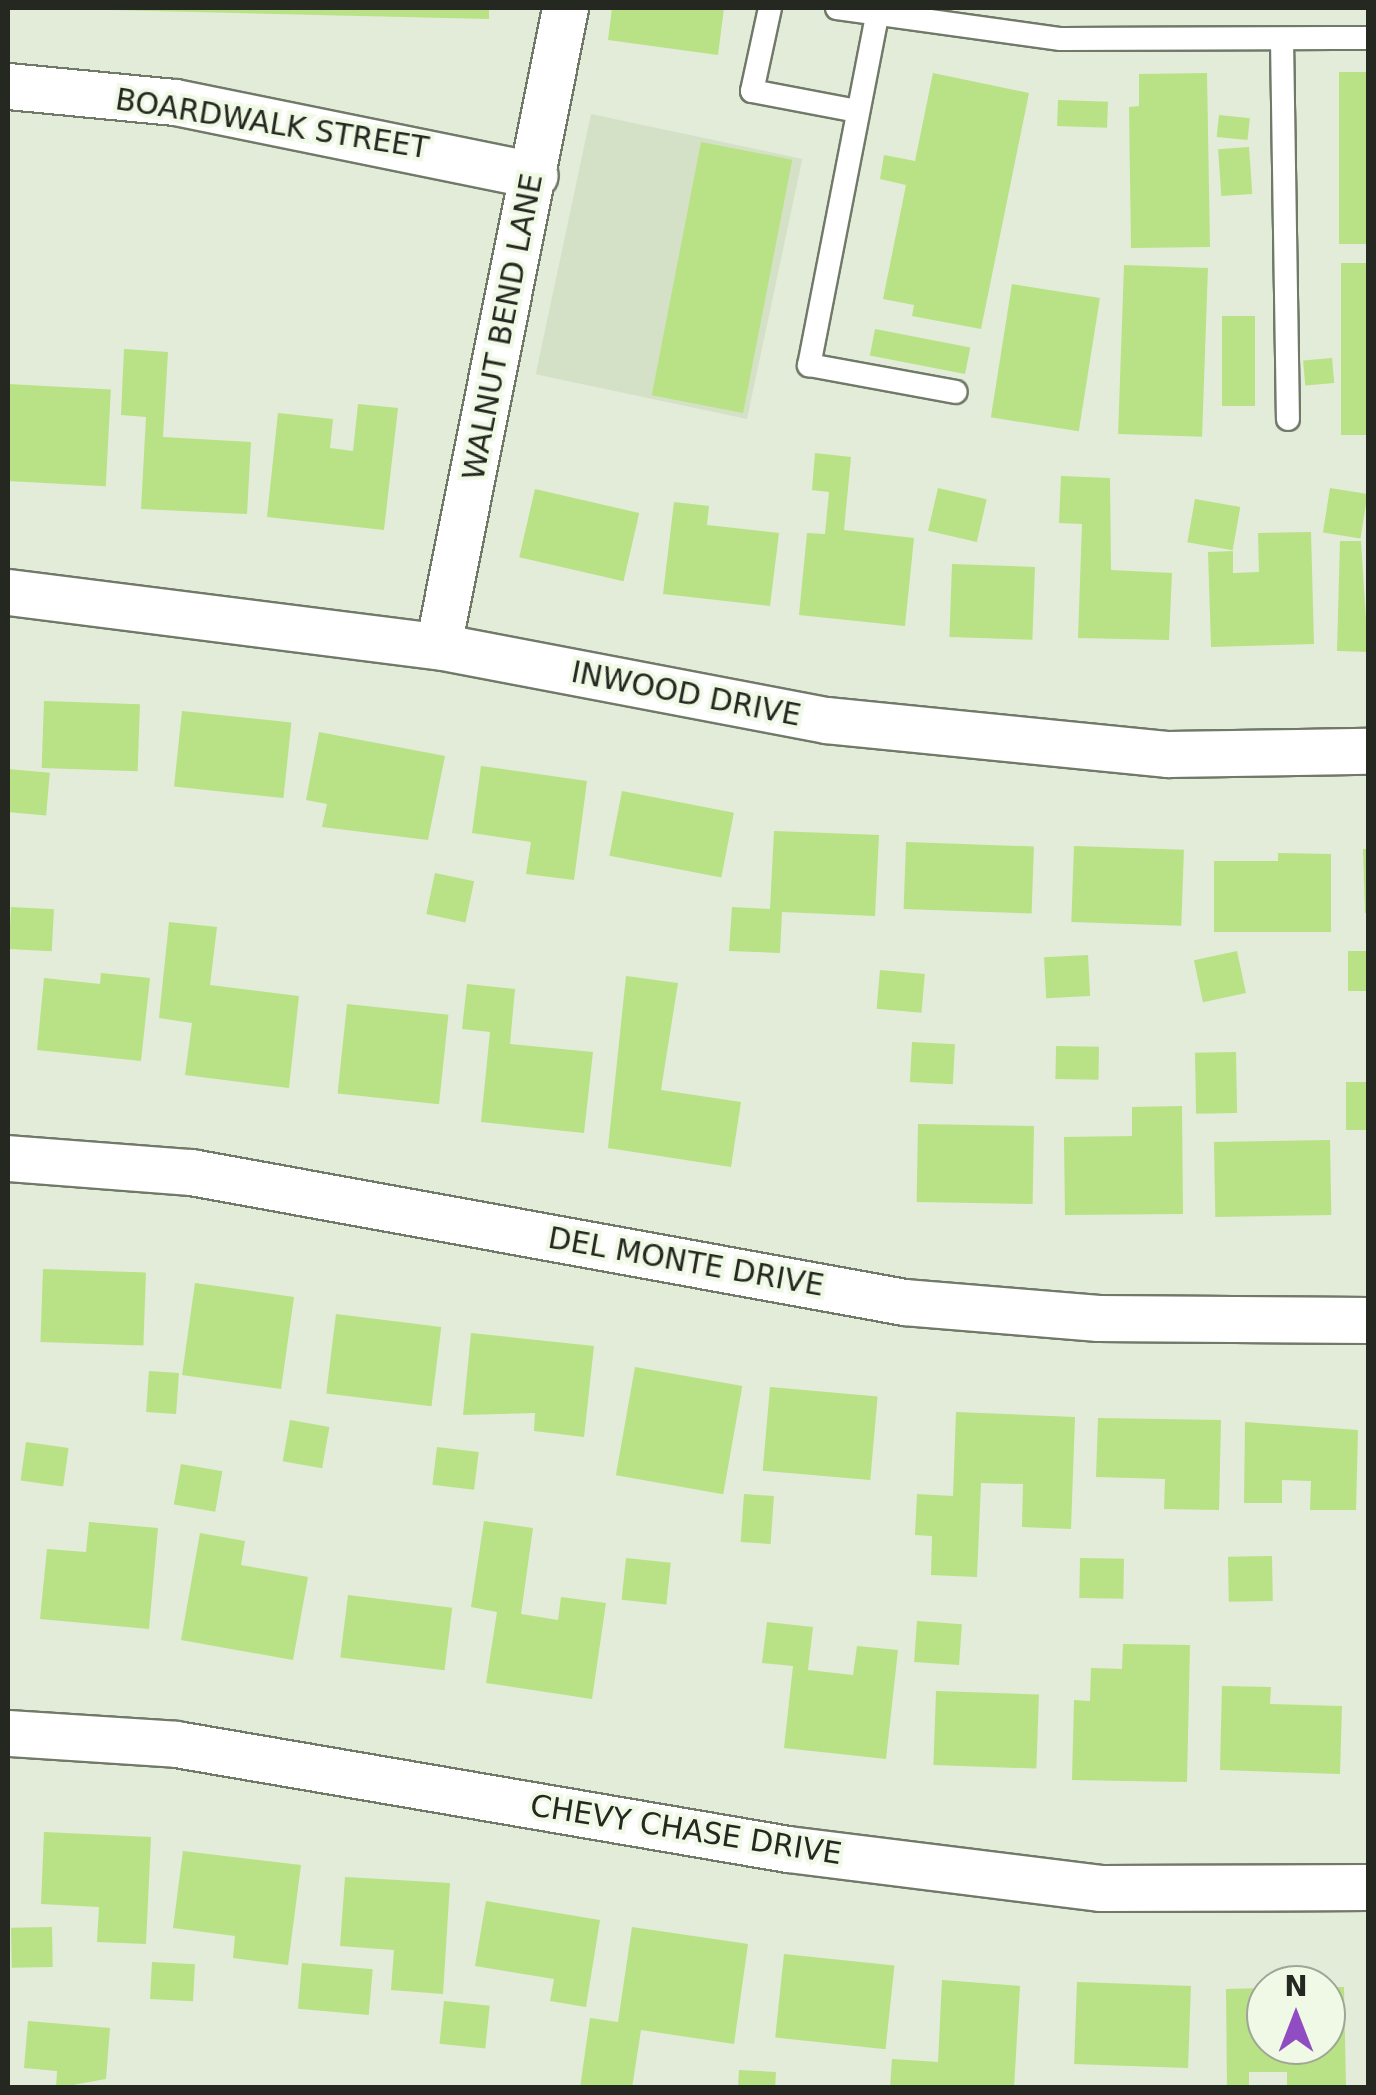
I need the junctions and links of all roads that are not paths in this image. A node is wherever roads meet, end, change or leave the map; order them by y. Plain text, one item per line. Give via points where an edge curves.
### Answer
1 (564, 8) edge
2 (770, 8) edge
3 (837, 8) edge
4 (877, 16) junction
5 (1368, 38) edge
6 (1282, 40) junction
7 (8, 86) edge
8 (856, 111) junction
9 (535, 175) junction
10 (956, 392) dead end
11 (1288, 419) dead end
12 (8, 592) edge
13 (438, 646) junction
14 (1368, 751) edge
15 (8, 1158) edge
16 (1368, 1320) edge
17 (8, 1732) edge
18 (1368, 1887) edge

1 - 9 street, WALNUT BEND LANE
2 - 8 lane via 752,90
3 - 4 lane
4 - 6 lane via 1060,39
4 - 8 lane
5 - 6 lane
6 - 11 lane
7 - 9 street, BOARDWALK STREET via 175,102
8 - 10 lane via 809,365
9 - 13 street, WALNUT BEND LANE
12 - 13 street, INWOOD DRIVE
13 - 14 street, INWOOD DRIVE via 826,720 1168,754
15 - 16 street, DEL MONTE DRIVE via 190,1172 904,1302 1098,1318
17 - 18 street, CHEVY CHASE DRIVE via 176,1744 788,1850 1100,1888

